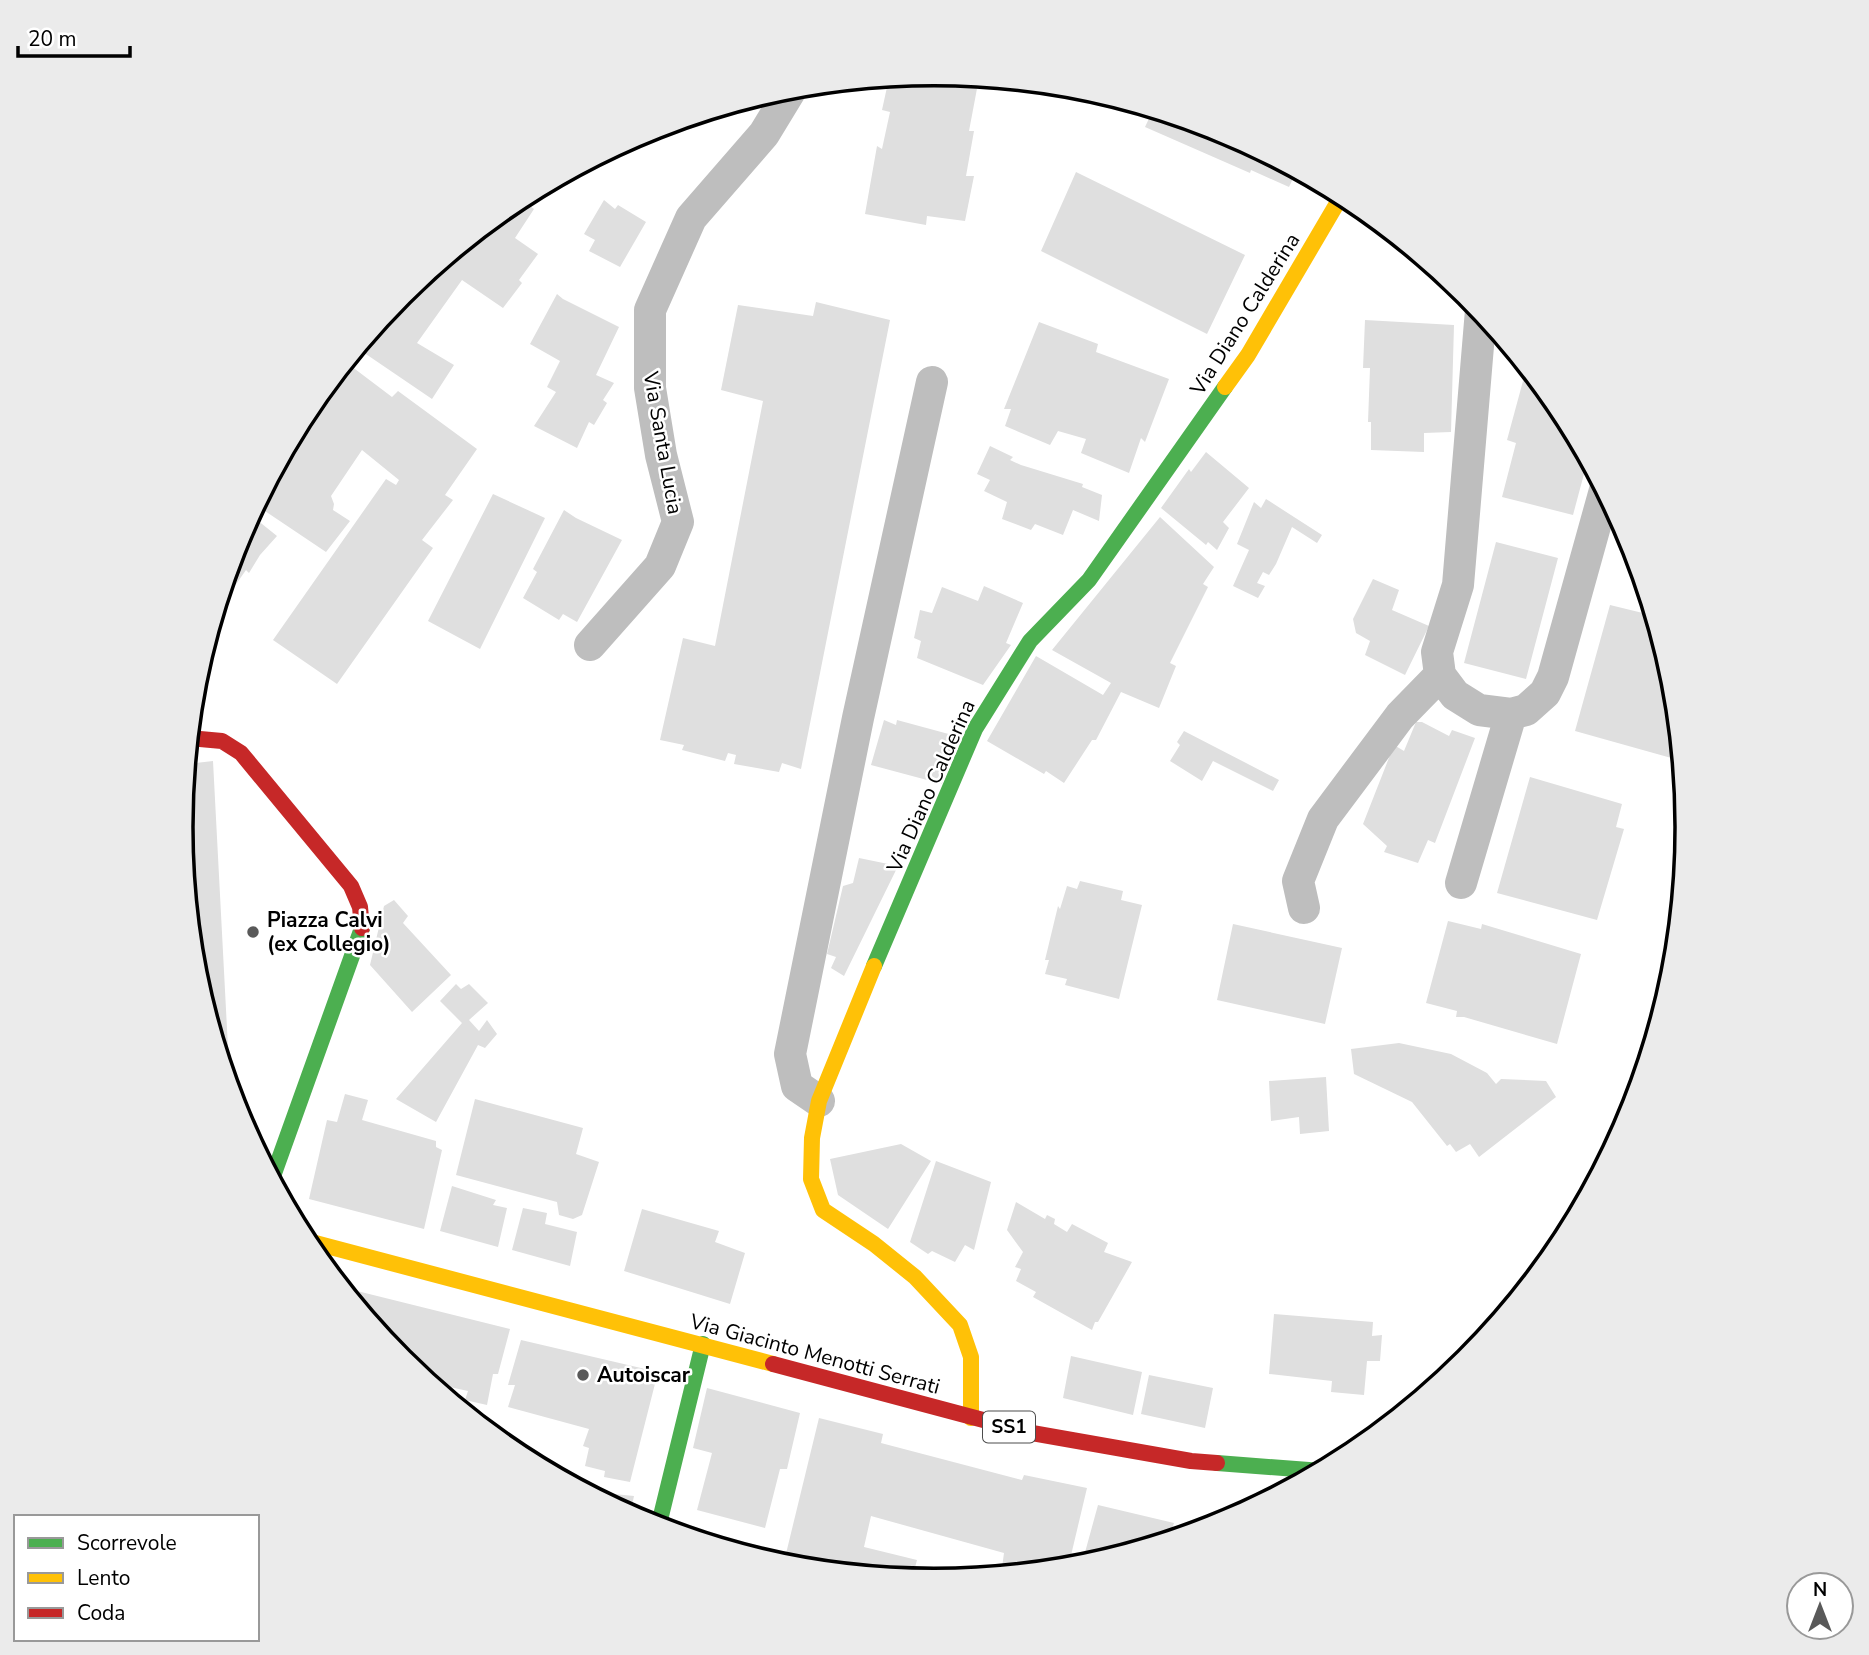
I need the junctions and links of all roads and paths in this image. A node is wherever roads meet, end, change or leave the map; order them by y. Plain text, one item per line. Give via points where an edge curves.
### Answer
1 (784, 101) edge
2 (1336, 204) edge
3 (1480, 325) edge
4 (932, 382) dead end
5 (1602, 502) edge
6 (590, 645) dead end
7 (1440, 675) junction
8 (1511, 714) junction
9 (198, 739) edge
10 (1461, 883) dead end
11 (1304, 908) dead end
12 (819, 1101) junction
13 (276, 1168) edge
14 (321, 1244) edge
15 (703, 1344) junction
16 (971, 1418) junction
17 (1305, 1470) edge
18 (661, 1517) edge

1 - 6 street, Via Santa Lucia via 764,134 691,218 650,310 650,388 678,522 660,566
2 - 12 main road, Via Diano Calderina via 1248,355 1089,580 1030,641 975,729
3 - 7 street via 1458,585 1437,652
4 - 12 street via 790,1054 797,1086
5 - 8 street via 1553,677 1545,693
7 - 8 street via 1455,695 1479,709
7 - 11 street via 1399,716 1323,820 1298,881
8 - 10 street
9 - 13 main road via 222,741 241,753 351,886 364,916
12 - 16 main road, Via Diano Calderina via 811,1179 823,1210 915,1277 960,1325 971,1357
14 - 15 main road, Via Giacinto Menotti Serrati / SS1
15 - 16 main road, Via Giacinto Menotti Serrati / SS1
15 - 18 main road
16 - 17 main road, Via Giacinto Menotti Serrati / SS1 via 1191,1461

